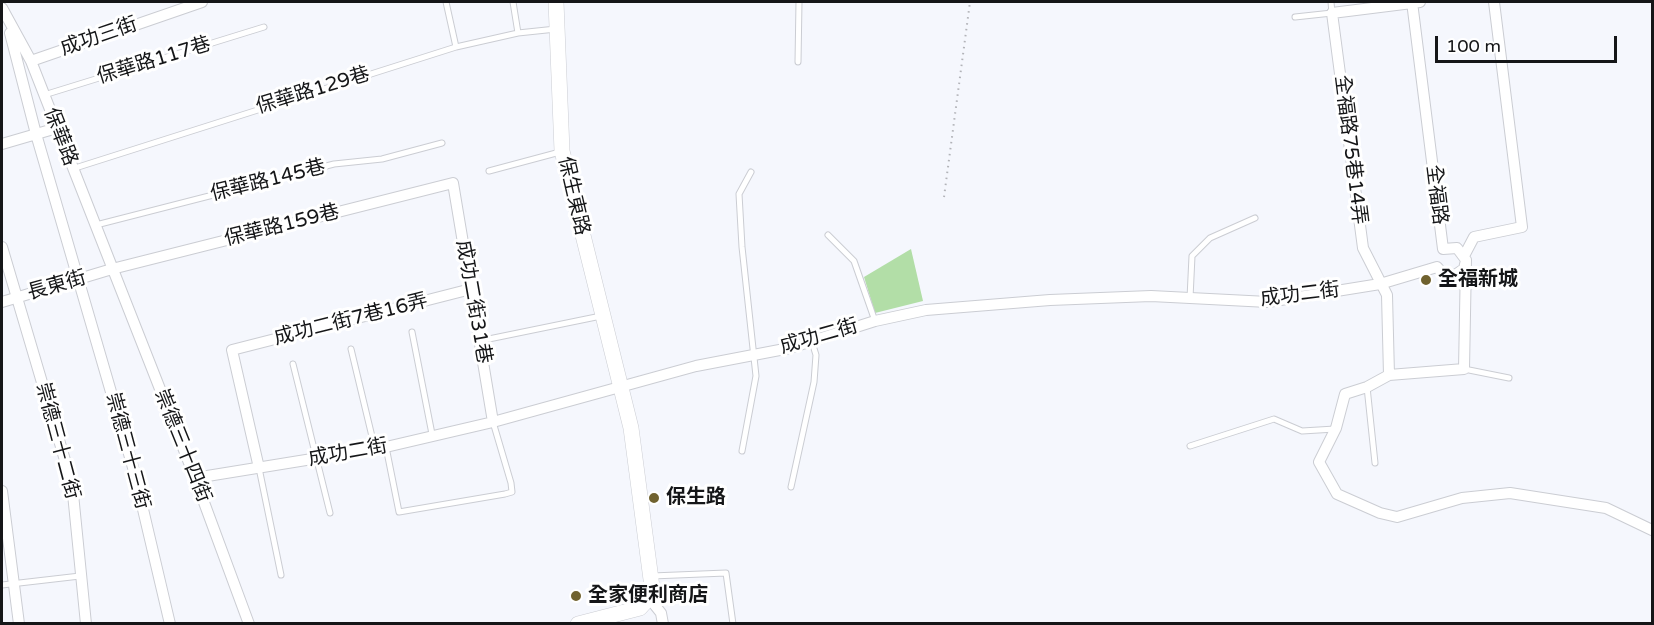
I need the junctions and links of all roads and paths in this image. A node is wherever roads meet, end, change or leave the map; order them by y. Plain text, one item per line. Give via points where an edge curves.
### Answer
1 (201, 2) edge
2 (446, 2) edge
3 (513, 2) edge
4 (556, 2) edge
5 (799, 2) edge
6 (970, 2) edge
7 (1415, 2) edge
8 (1494, 2) edge
9 (1332, 7) edge
10 (2, 8) edge
11 (1295, 17) dead end
12 (6, 19) junction
13 (264, 27) dead end
14 (557, 29) junction
15 (518, 33) junction
16 (456, 47) junction
17 (31, 61) junction
18 (798, 62) dead end
19 (44, 95) junction
20 (57, 128) junction
21 (36, 134) junction
22 (442, 143) dead end
23 (2, 144) edge
24 (562, 151) junction
25 (72, 169) junction
26 (489, 171) dead end
27 (751, 172) dead end
28 (453, 183) joint
29 (944, 197) dead end
30 (1255, 218) dead end
31 (94, 225) junction
32 (828, 235) dead end
33 (2, 247) edge
34 (1443, 249) junction
35 (1465, 258) junction
36 (1437, 267) junction
37 (112, 269) junction
38 (78, 279) junction
39 (1380, 284) junction
40 (471, 289) junction
41 (16, 297) junction
42 (1190, 298) junction
43 (2, 302) edge
44 (603, 315) junction
45 (875, 321) junction
46 (412, 332) dead end
47 (479, 340) junction
48 (812, 341) junction
49 (351, 349) dead end
50 (755, 355) junction
51 (293, 364) dead end
52 (1464, 369) junction
53 (1389, 375) junction
54 (1509, 378) dead end
55 (622, 387) junction
56 (1366, 387) junction
57 (493, 422) junction
58 (1335, 429) junction
59 (432, 434) junction
60 (386, 447) junction
61 (1190, 447) dead end
62 (375, 449) junction
63 (742, 451) dead end
64 (318, 458) junction
65 (1375, 463) dead end
66 (259, 468) junction
67 (195, 478) junction
68 (791, 487) dead end
69 (2, 491) edge
70 (330, 513) dead end
71 (1653, 530) edge
72 (82, 575) junction
73 (281, 575) dead end
74 (650, 576) junction
75 (15, 583) junction
76 (2, 585) edge
77 (649, 598) junction
78 (19, 624) edge
79 (86, 624) edge
80 (170, 624) edge
81 (249, 624) edge
82 (578, 624) edge
83 (663, 624) edge
84 (733, 624) edge

1 - 17 street, 成功三街
2 - 16 lane
3 - 15 lane
4 - 14 street, 保生東路
5 - 18 lane
6 - 29 path
7 - 9 street, 全福路
7 - 34 street, 全福路
8 - 35 street via 1522,227 1474,237
9 - 11 lane, 全福路
9 - 39 street, 全福路75巷14弄 via 1363,248
10 - 12 street, 保華路
12 - 17 street, 保華路
12 - 21 street, 崇德三十三街
13 - 19 lane, 保華路117巷
14 - 15 lane, 保華路129巷
14 - 24 street, 保生東路
15 - 16 lane, 保華路129巷
16 - 25 lane, 保華路129巷
17 - 19 street, 保華路
19 - 20 street, 保華路
20 - 21 street
20 - 25 street, 保華路
21 - 23 street
21 - 38 street, 崇德三十三街
22 - 31 lane, 保華路145巷 via 381,159 334,164
24 - 26 lane
24 - 44 street, 保生東路
25 - 31 street, 保華路
27 - 50 lane via 739,194 741,247
28 - 37 street, 保華路159巷
28 - 40 street, 成功二街31巷
30 - 42 lane via 1210,238 1192,256
31 - 37 street, 保華路
32 - 45 lane via 854,261
33 - 41 street, 崇德三十二街
34 - 35 street, 全福路 via 1457,248
34 - 36 street via 1437,257
35 - 36 street via 1461,273 1447,276
35 - 52 street
36 - 39 street, 成功二街
37 - 38 street, 長東街
37 - 67 street, 崇德三十四街
38 - 41 street, 長東街
38 - 80 street, 崇德三十三街 via 134,471
39 - 42 street, 成功二街 via 1268,302
39 - 53 street, 全福路75巷14弄 via 1387,295
40 - 47 street, 成功二街31巷
40 - 66 street, 成功二街7巷16弄 via 232,350
41 - 43 street, 長東街
41 - 72 street, 崇德三十二街 via 72,484
42 - 45 street, 成功二街 via 1151,296 965,305
44 - 47 lane
44 - 55 street, 保生東路
45 - 48 street, 成功二街
46 - 59 lane
47 - 57 street, 成功二街31巷
48 - 50 street, 成功二街
48 - 68 lane via 816,355 814,382
49 - 62 lane
50 - 55 street, 成功二街 via 696,366
50 - 63 lane via 756,376
51 - 64 lane
52 - 53 street
52 - 54 lane
53 - 56 street
55 - 57 street, 成功二街
55 - 74 street
56 - 58 street via 1345,394
56 - 65 lane
57 - 59 street, 成功二街
57 - 60 lane via 512,492 399,512
58 - 61 lane via 1302,431 1274,419
58 - 71 street via 1319,462 1337,494 1380,513 1396,517 1462,498 1510,493 1605,508
59 - 60 street, 成功二街
60 - 62 street, 成功二街
62 - 64 street, 成功二街
64 - 66 street, 成功二街
64 - 70 lane
66 - 67 street, 成功二街
66 - 73 lane
67 - 81 street, 崇德三十四街
69 - 75 street
72 - 75 lane
72 - 79 street, 崇德三十二街
74 - 77 street
74 - 84 lane via 726,573
75 - 76 lane
75 - 78 street
77 - 82 street via 640,608
77 - 83 street via 661,613

